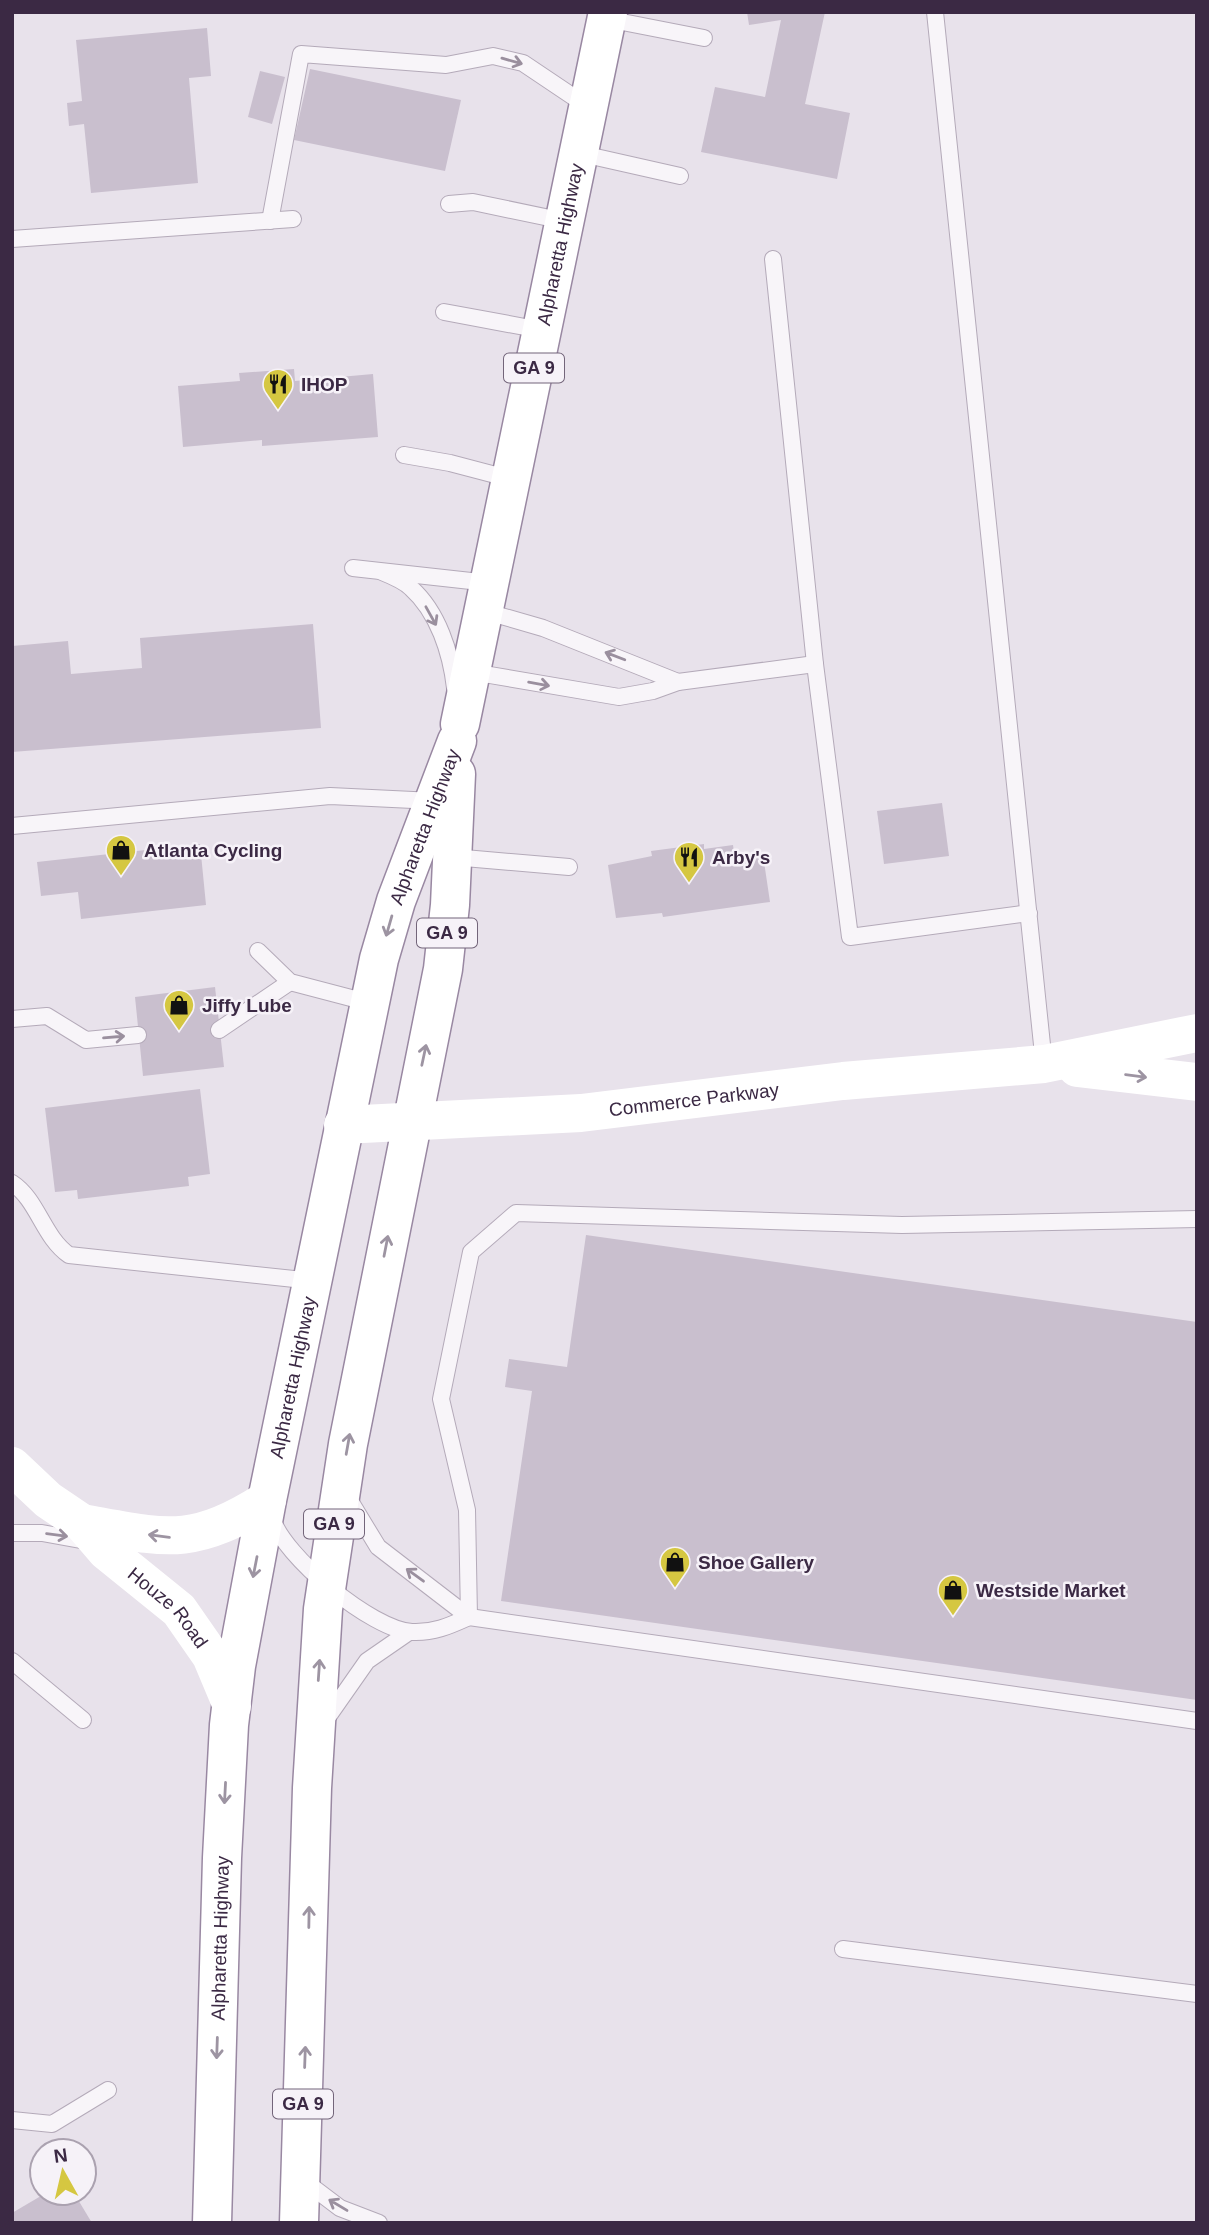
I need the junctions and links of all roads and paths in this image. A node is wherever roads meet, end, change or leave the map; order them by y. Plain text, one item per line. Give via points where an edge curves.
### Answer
1 (934, 12) edge
2 (608, 16) edge
3 (704, 38) dead end
4 (587, 106) junction
5 (578, 153) junction
6 (680, 176) dead end
7 (449, 204) dead end
8 (293, 219) dead end
9 (270, 220) junction
10 (564, 221) junction
11 (12, 239) edge
12 (773, 258) dead end
13 (444, 312) dead end
14 (541, 330) junction
15 (404, 456) dead end
16 (511, 479) junction
17 (353, 568) dead end
18 (382, 572) junction
19 (487, 597) junction
20 (815, 664) junction
21 (472, 672) junction
22 (678, 682) junction
23 (460, 724) joint
24 (434, 802) junction
25 (12, 826) edge
26 (452, 857) junction
27 (569, 867) dead end
28 (1029, 913) junction
29 (258, 951) dead end
30 (290, 982) junction
31 (370, 1003) junction
32 (12, 1019) edge
33 (219, 1030) dead end
34 (1197, 1033) edge
35 (138, 1035) dead end
36 (1044, 1064) junction
37 (1197, 1082) edge
38 (410, 1122) junction
39 (343, 1125) junction
40 (12, 1183) edge
41 (1197, 1219) edge
42 (313, 1281) junction
43 (12, 1466) edge
44 (341, 1481) junction
45 (267, 1500) junction
46 (12, 1533) edge
47 (91, 1534) junction
48 (327, 1584) junction
49 (469, 1617) junction
50 (409, 1632) junction
51 (12, 1661) edge
52 (232, 1706) junction
53 (83, 1720) dead end
54 (1197, 1721) edge
55 (314, 1738) junction
56 (843, 1949) dead end
57 (1197, 1994) edge
58 (108, 2090) dead end
59 (12, 2120) edge
60 (301, 2179) junction
61 (212, 2223) edge
62 (299, 2223) edge
63 (379, 2223) edge

1 - 28 lane
2 - 3 lane
2 - 4 main road, Alpharetta Highway / GA 9
4 - 5 main road, Alpharetta Highway / GA 9
9 -> 4 lane via 301,54 446,65 494,56 523,63
5 - 6 lane
5 - 10 main road, Alpharetta Highway / GA 9
7 - 10 lane via 472,202
8 - 9 lane
9 - 11 lane
10 - 14 main road, Alpharetta Highway / GA 9
12 - 20 lane
13 - 14 lane
14 - 16 main road, Alpharetta Highway / GA 9
15 - 16 lane
16 - 19 main road, Alpharetta Highway / GA 9
17 - 18 lane
18 - 19 lane
18 -> 23 lane via 410,586 432,615 454,679
19 - 21 main road, Alpharetta Highway / GA 9
22 -> 19 lane via 543,628
20 - 22 lane
20 - 28 lane via 850,937
21 -> 22 lane via 620,697
21 - 23 main road, Alpharetta Highway / GA 9
24 - 25 lane via 330,796
24 - 26 main road, Alpharetta Highway / GA 9 via 457,741
24 -> 31 main road, Alpharetta Highway / GA 9 via 396,901
26 - 27 lane
38 -> 26 main road, Alpharetta Highway / GA 9 via 443,969
28 - 36 lane
29 - 30 lane
30 - 31 lane
30 - 33 lane
31 - 39 main road, Alpharetta Highway / GA 9
32 -> 35 lane via 47,1016 86,1040
34 - 36 main road, Commerce Parkway
36 -> 37 main road, Commerce Parkway
36 - 38 main road, Commerce Parkway via 843,1081 581,1113
38 - 39 main road, Commerce Parkway
44 -> 38 main road, Alpharetta Highway / GA 9
39 - 42 main road, Alpharetta Highway / GA 9
40 - 42 lane via 24,1191 56,1246 69,1255
41 - 49 lane via 902,1225 516,1213 471,1252 441,1399 467,1510
42 - 45 main road, Alpharetta Highway / GA 9
43 - 47 main road, Houze Road
44 - 48 main road, Alpharetta Highway / GA 9
49 -> 44 lane via 378,1547 362,1526
45 -> 47 main road, Houze Road via 232,1522 198,1535
45 - 48 lane via 283,1541
45 -> 52 main road, Alpharetta Highway / GA 9
46 -> 47 lane
47 - 52 main road, Houze Road via 179,1610 211,1656
48 - 50 lane via 384,1622
55 -> 48 main road, Alpharetta Highway / GA 9
49 - 50 lane via 439,1631
49 - 54 lane
50 - 55 lane via 367,1661
51 - 53 lane
52 -> 61 main road, Alpharetta Highway / GA 9 via 222,1858
60 -> 55 main road, Alpharetta Highway / GA 9
56 - 57 lane
58 - 59 lane via 52,2124
60 - 62 main road, Alpharetta Highway / GA 9
63 -> 60 lane via 340,2208

